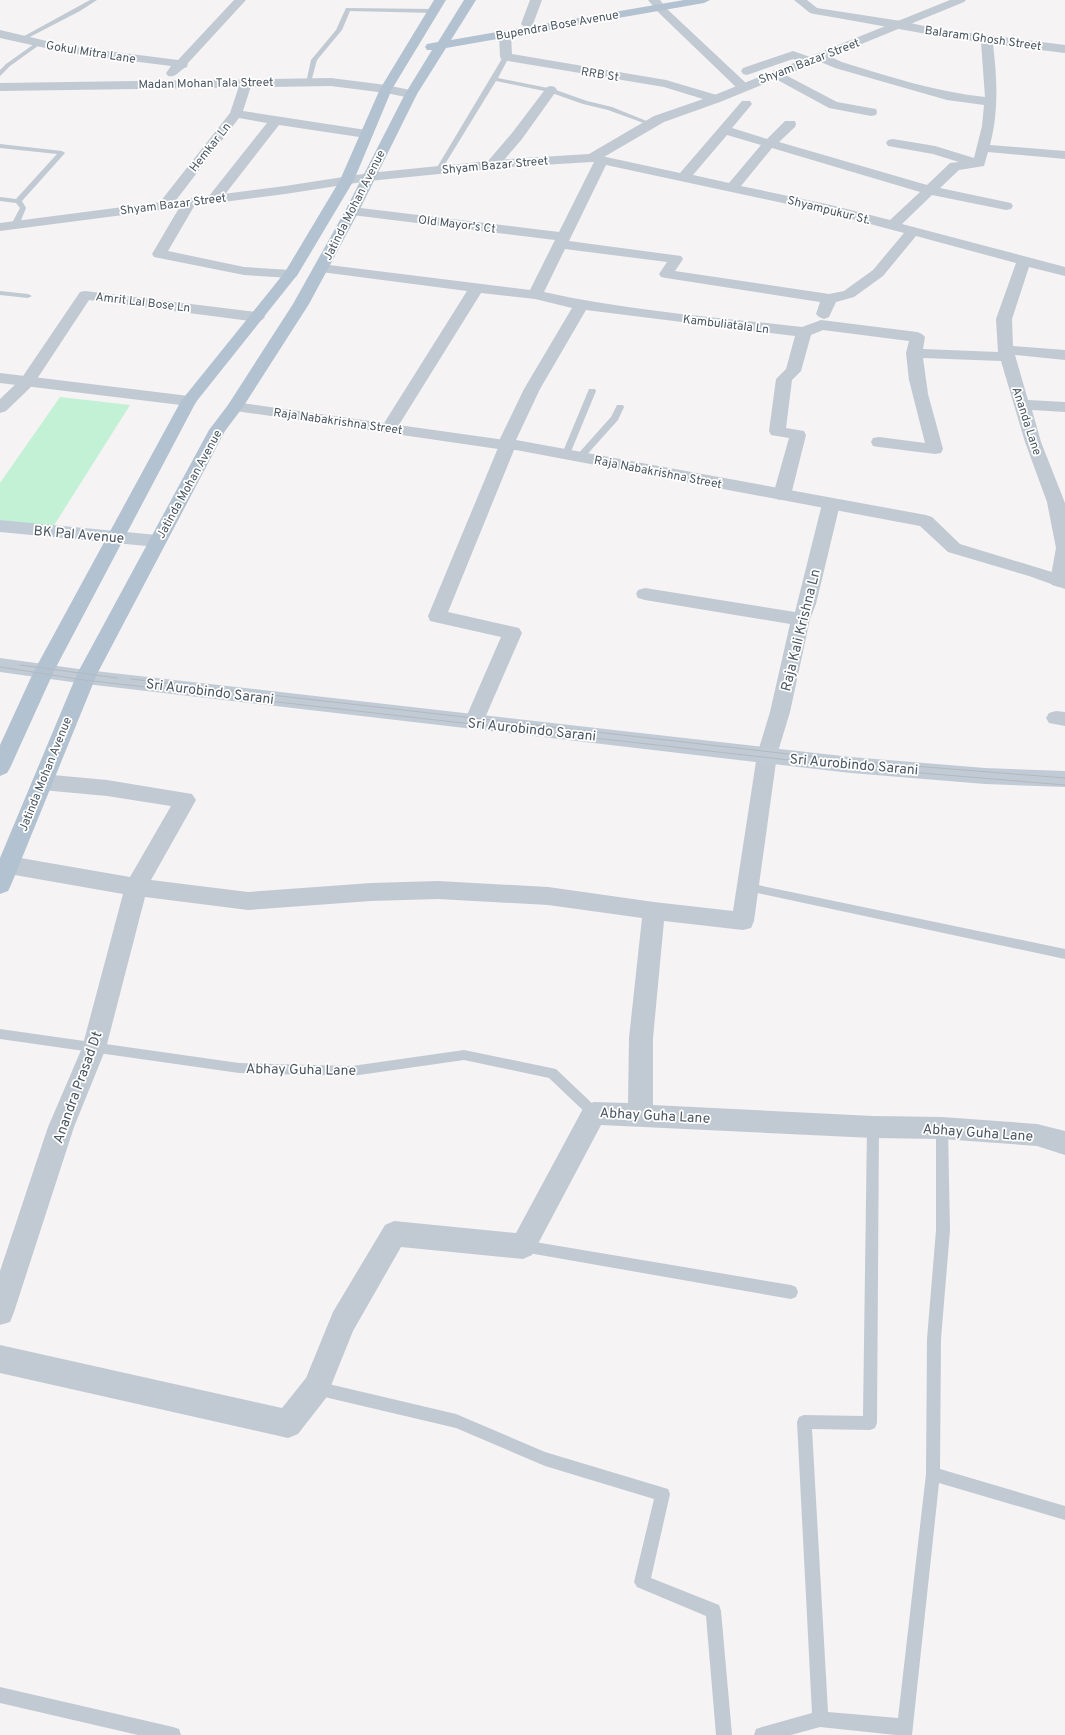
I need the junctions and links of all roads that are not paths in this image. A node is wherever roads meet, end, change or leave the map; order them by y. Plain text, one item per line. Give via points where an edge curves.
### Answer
1 (94, 0) edge
2 (240, 0) edge
3 (440, 0) edge
4 (470, 0) edge
5 (536, 0) edge
6 (670, 0) edge
7 (704, 0) edge
8 (800, 0) edge
9 (960, 0) edge
10 (656, 3) edge
11 (433, 11) junction
12 (527, 24) junction
13 (901, 25) junction
14 (0, 34) edge
15 (505, 34) junction
16 (987, 39) junction
17 (20, 40) junction
18 (444, 41) junction
19 (39, 43) junction
20 (412, 46) junction
21 (1065, 49) edge
22 (506, 57) junction
23 (815, 59) junction
24 (183, 64) junction
25 (747, 71) dead end
26 (0, 74) edge
27 (776, 74) junction
28 (495, 79) junction
29 (308, 82) junction
30 (246, 83) junction
31 (161, 84) junction
32 (0, 87) edge
33 (743, 87) junction
34 (386, 89) junction
35 (551, 90) junction
36 (411, 94) junction
37 (716, 99) junction
38 (991, 102) junction
39 (746, 104) dead end
40 (871, 112) dead end
41 (236, 114) junction
42 (276, 121) junction
43 (651, 124) junction
44 (790, 124) dead end
45 (724, 130) junction
46 (366, 134) junction
47 (893, 143) dead end
48 (769, 144) junction
49 (0, 146) edge
50 (982, 148) junction
51 (1065, 155) edge
52 (597, 159) junction
53 (493, 164) junction
54 (979, 164) junction
55 (439, 169) junction
56 (369, 177) junction
57 (684, 177) junction
58 (347, 180) junction
59 (732, 188) junction
60 (928, 190) junction
61 (0, 199) edge
62 (214, 199) junction
63 (18, 202) junction
64 (189, 203) junction
65 (165, 206) junction
66 (1006, 206) dead end
67 (352, 211) junction
68 (15, 225) junction
69 (892, 226) junction
70 (0, 227) edge
71 (912, 232) junction
72 (561, 240) junction
73 (1024, 261) junction
74 (321, 268) junction
75 (1065, 272) edge
76 (291, 274) junction
77 (476, 288) junction
78 (0, 292) edge
79 (535, 295) junction
80 (28, 296) dead end
81 (829, 299) junction
82 (581, 305) junction
83 (257, 317) junction
84 (821, 325) junction
85 (804, 332) junction
86 (915, 345) junction
87 (1006, 353) junction
88 (1065, 355) edge
89 (0, 378) edge
90 (27, 382) junction
91 (592, 391) dead end
92 (189, 401) junction
93 (1022, 405) junction
94 (235, 407) junction
95 (620, 407) dead end
96 (1065, 407) edge
97 (0, 408) edge
98 (388, 428) junction
99 (879, 442) dead end
100 (506, 445) junction
101 (573, 456) junction
102 (782, 495) junction
103 (831, 504) junction
104 (0, 526) edge
105 (116, 537) junction
106 (157, 541) junction
107 (1062, 582) edge
108 (645, 594) dead end
109 (800, 619) junction
110 (0, 664) edge
111 (44, 671) junction
112 (86, 677) junction
113 (474, 722) junction
114 (767, 755) junction
115 (0, 768) edge
116 (1065, 779) edge
117 (42, 782) junction
118 (9, 865) junction
119 (0, 885) edge
120 (748, 886) junction
121 (136, 887) junction
122 (654, 911) junction
123 (1065, 954) edge
124 (0, 1034) edge
125 (94, 1048) junction
126 (594, 1113) junction
127 (640, 1116) junction
128 (874, 1126) junction
129 (942, 1128) junction
130 (1065, 1142) edge
131 (523, 1246) junction
132 (791, 1292) dead end
133 (0, 1312) edge
134 (0, 1359) edge
135 (316, 1388) junction
136 (933, 1474) junction
137 (1065, 1513) edge
138 (0, 1695) edge
139 (820, 1719) junction
140 (904, 1731) edge
141 (173, 1735) edge
142 (724, 1735) edge
143 (762, 1735) edge

1 - 17 lane
2 - 24 street
3 - 11 main road
4 - 18 main road, Jatinda Mohan Avenue
5 - 12 street
6 - 10 main road, Bupendra Bose Avenue
7 - 10 main road, Bupendra Bose Avenue
8 - 13 street, Balaram Ghosh Street via 814,11
9 - 13 street, Shyam Bazar Street
10 - 12 main road, Bupendra Bose Avenue
10 - 15 main road, Bupendra Bose Avenue
10 - 33 street
11 - 20 main road
11 - 29 lane via 348,9 339,30 314,60
12 - 18 main road, Bupendra Bose Avenue
13 - 16 street, Balaram Ghosh Street
13 - 23 street, Shyam Bazar Street
14 - 17 street, Gokul Mitra Lane
15 - 18 main road, Bupendra Bose Avenue
15 - 22 street
16 - 21 street, Balaram Ghosh Street
16 - 38 street
17 - 19 street, Gokul Mitra Lane
18 - 20 main road, Bupendra Bose Avenue
18 - 36 main road, Jatinda Mohan Avenue
19 - 24 street, Gokul Mitra Lane via 129,59
19 - 26 lane via 8,65
20 - 34 main road
22 - 28 lane
22 - 37 street, RRB St via 666,84
23 - 25 street via 793,54
23 - 27 street, Shyam Bazar Street
23 - 38 street via 951,97
24 - 31 street
27 - 33 street, Shyam Bazar Street
27 - 40 street via 833,105
28 - 35 lane
28 - 55 lane
29 - 30 street, Madan Mohan Tala Street
29 - 34 street, Madan Mohan Tala Street via 331,82
30 - 31 street, Madan Mohan Tala Street
30 - 41 street, Hemkar Ln
31 - 32 street, Madan Mohan Tala Street
33 - 37 street, Shyam Bazar Street
34 - 36 street, Madan Mohan Tala Street
34 - 46 main road
35 - 43 lane
35 - 53 street
36 - 56 main road, Jatinda Mohan Avenue
37 - 43 street, Shyam Bazar Street
38 - 50 street
39 - 45 street
41 - 42 street
41 - 65 street, Hemkar Ln
42 - 46 street
42 - 62 street
43 - 52 street, Shyam Bazar Street
44 - 48 street
45 - 48 street
45 - 57 street
46 - 58 main road
47 - 54 street via 935,150
48 - 59 street
48 - 60 street
49 - 63 lane via 62,153
50 - 51 street
50 - 54 street
52 - 53 street, Shyam Bazar Street
52 - 57 street, Shyampukur St.
52 - 72 street
53 - 55 street, Shyam Bazar Street
54 - 60 street via 955,166
55 - 56 street, Shyam Bazar Street
56 - 58 street, Shyam Bazar Street
56 - 67 main road, Jatinda Mohan Avenue
57 - 59 street, Shyampukur St.
58 - 62 street, Shyam Bazar Street
58 - 76 main road
59 - 69 street, Shyampukur St.
60 - 66 street
60 - 69 street
61 - 63 lane
62 - 64 street, Shyam Bazar Street
63 - 68 lane via 23,208
64 - 65 street, Shyam Bazar Street
64 - 76 street via 159,254 244,271
65 - 68 street, Shyam Bazar Street
67 - 72 street, Old Mayor's Ct
67 - 74 main road, Jatinda Mohan Avenue
68 - 70 street, Shyam Bazar Street
69 - 71 street, Shyampukur St.
71 - 73 street, Shyampukur St.
71 - 81 street via 878,273 849,294
72 - 79 street
72 - 81 street, Old Mayor's Ct via 676,259 666,274
73 - 75 street, Shyampukur St.
73 - 87 street, Ananda Lane via 1004,319
74 - 77 street, Kambuliatala Ln
74 - 94 main road, Jatinda Mohan Avenue
76 - 83 main road
77 - 79 street, Kambuliatala Ln
77 - 98 street
78 - 80 lane
79 - 82 street, Kambuliatala Ln
81 - 84 street
82 - 85 street, Kambuliatala Ln
82 - 100 street via 532,389
83 - 90 street, Amrit Lal Bose Ln via 85,295
83 - 92 main road
84 - 85 street, Kambuliatala Ln
84 - 86 street, Kambuliatala Ln
85 - 102 street via 793,371 784,379 777,431 798,435
86 - 87 street, Kambuliatala Ln
86 - 99 street via 916,382 935,449
87 - 88 street, Kambuliatala Ln
87 - 93 street, Ananda Lane
89 - 90 street
90 - 92 street
90 - 97 street
91 - 101 lane
92 - 105 main road
93 - 96 street
93 - 107 street, Ananda Lane via 1056,502 1065,548
94 - 98 street, Raja Nabakrishna Street
94 - 106 main road, Jatinda Mohan Avenue via 216,430
95 - 101 lane via 615,418
98 - 100 street, Raja Nabakrishna Street
100 - 101 street, Raja Nabakrishna Street
100 - 113 street via 437,616 512,633
101 - 102 street, Raja Nabakrishna Street
102 - 103 street, Raja Nabakrishna Street
103 - 107 street, Raja Nabakrishna Street via 926,521 954,548
103 - 109 street, Raja Kali Krishna Ln via 807,604
104 - 105 main road, BK Pal Avenue
105 - 106 main road, BK Pal Avenue
105 - 111 main road
106 - 112 main road, Jatinda Mohan Avenue
108 - 109 street
109 - 114 street, Raja Kali Krishna Ln via 780,712
110 - 111 main road, Sri Aurobindo Sarani
111 - 112 main road, Sri Aurobindo Sarani
111 - 115 main road
112 - 113 main road, Sri Aurobindo Sarani
112 - 117 main road, Jatinda Mohan Avenue
113 - 114 main road, Sri Aurobindo Sarani
114 - 116 main road, Sri Aurobindo Sarani via 851,765
114 - 120 street, Raja Kali Krishna Ln
117 - 118 main road, Jatinda Mohan Avenue
117 - 121 street, Anandra Prasad Dt via 107,788 185,800
118 - 119 main road, Jatinda Mohan Avenue
118 - 121 street
120 - 122 street, Raja Kali Krishna Ln via 743,920
120 - 123 lane
121 - 122 street via 248,901 438,890 548,896
121 - 125 street, Anandra Prasad Dt
122 - 127 street via 641,1038
124 - 125 lane, Abhay Guha Lane
125 - 126 lane, Abhay Guha Lane via 239,1068 352,1071 464,1055 552,1073
125 - 133 street, Anandra Prasad Dt via 61,1127
126 - 127 street, Abhay Guha Lane
126 - 131 street
127 - 128 street, Abhay Guha Lane
128 - 129 street, Abhay Guha Lane
128 - 139 lane via 870,1423 804,1422
129 - 130 street, Abhay Guha Lane via 1037,1135
129 - 136 lane via 943,1230 934,1339
131 - 132 lane
131 - 135 street via 394,1234 343,1322
134 - 135 street via 288,1424
135 - 142 lane via 456,1421 545,1459 663,1494 642,1582 713,1611
136 - 137 lane
136 - 140 lane
138 - 141 lane
139 - 140 lane
139 - 143 lane

